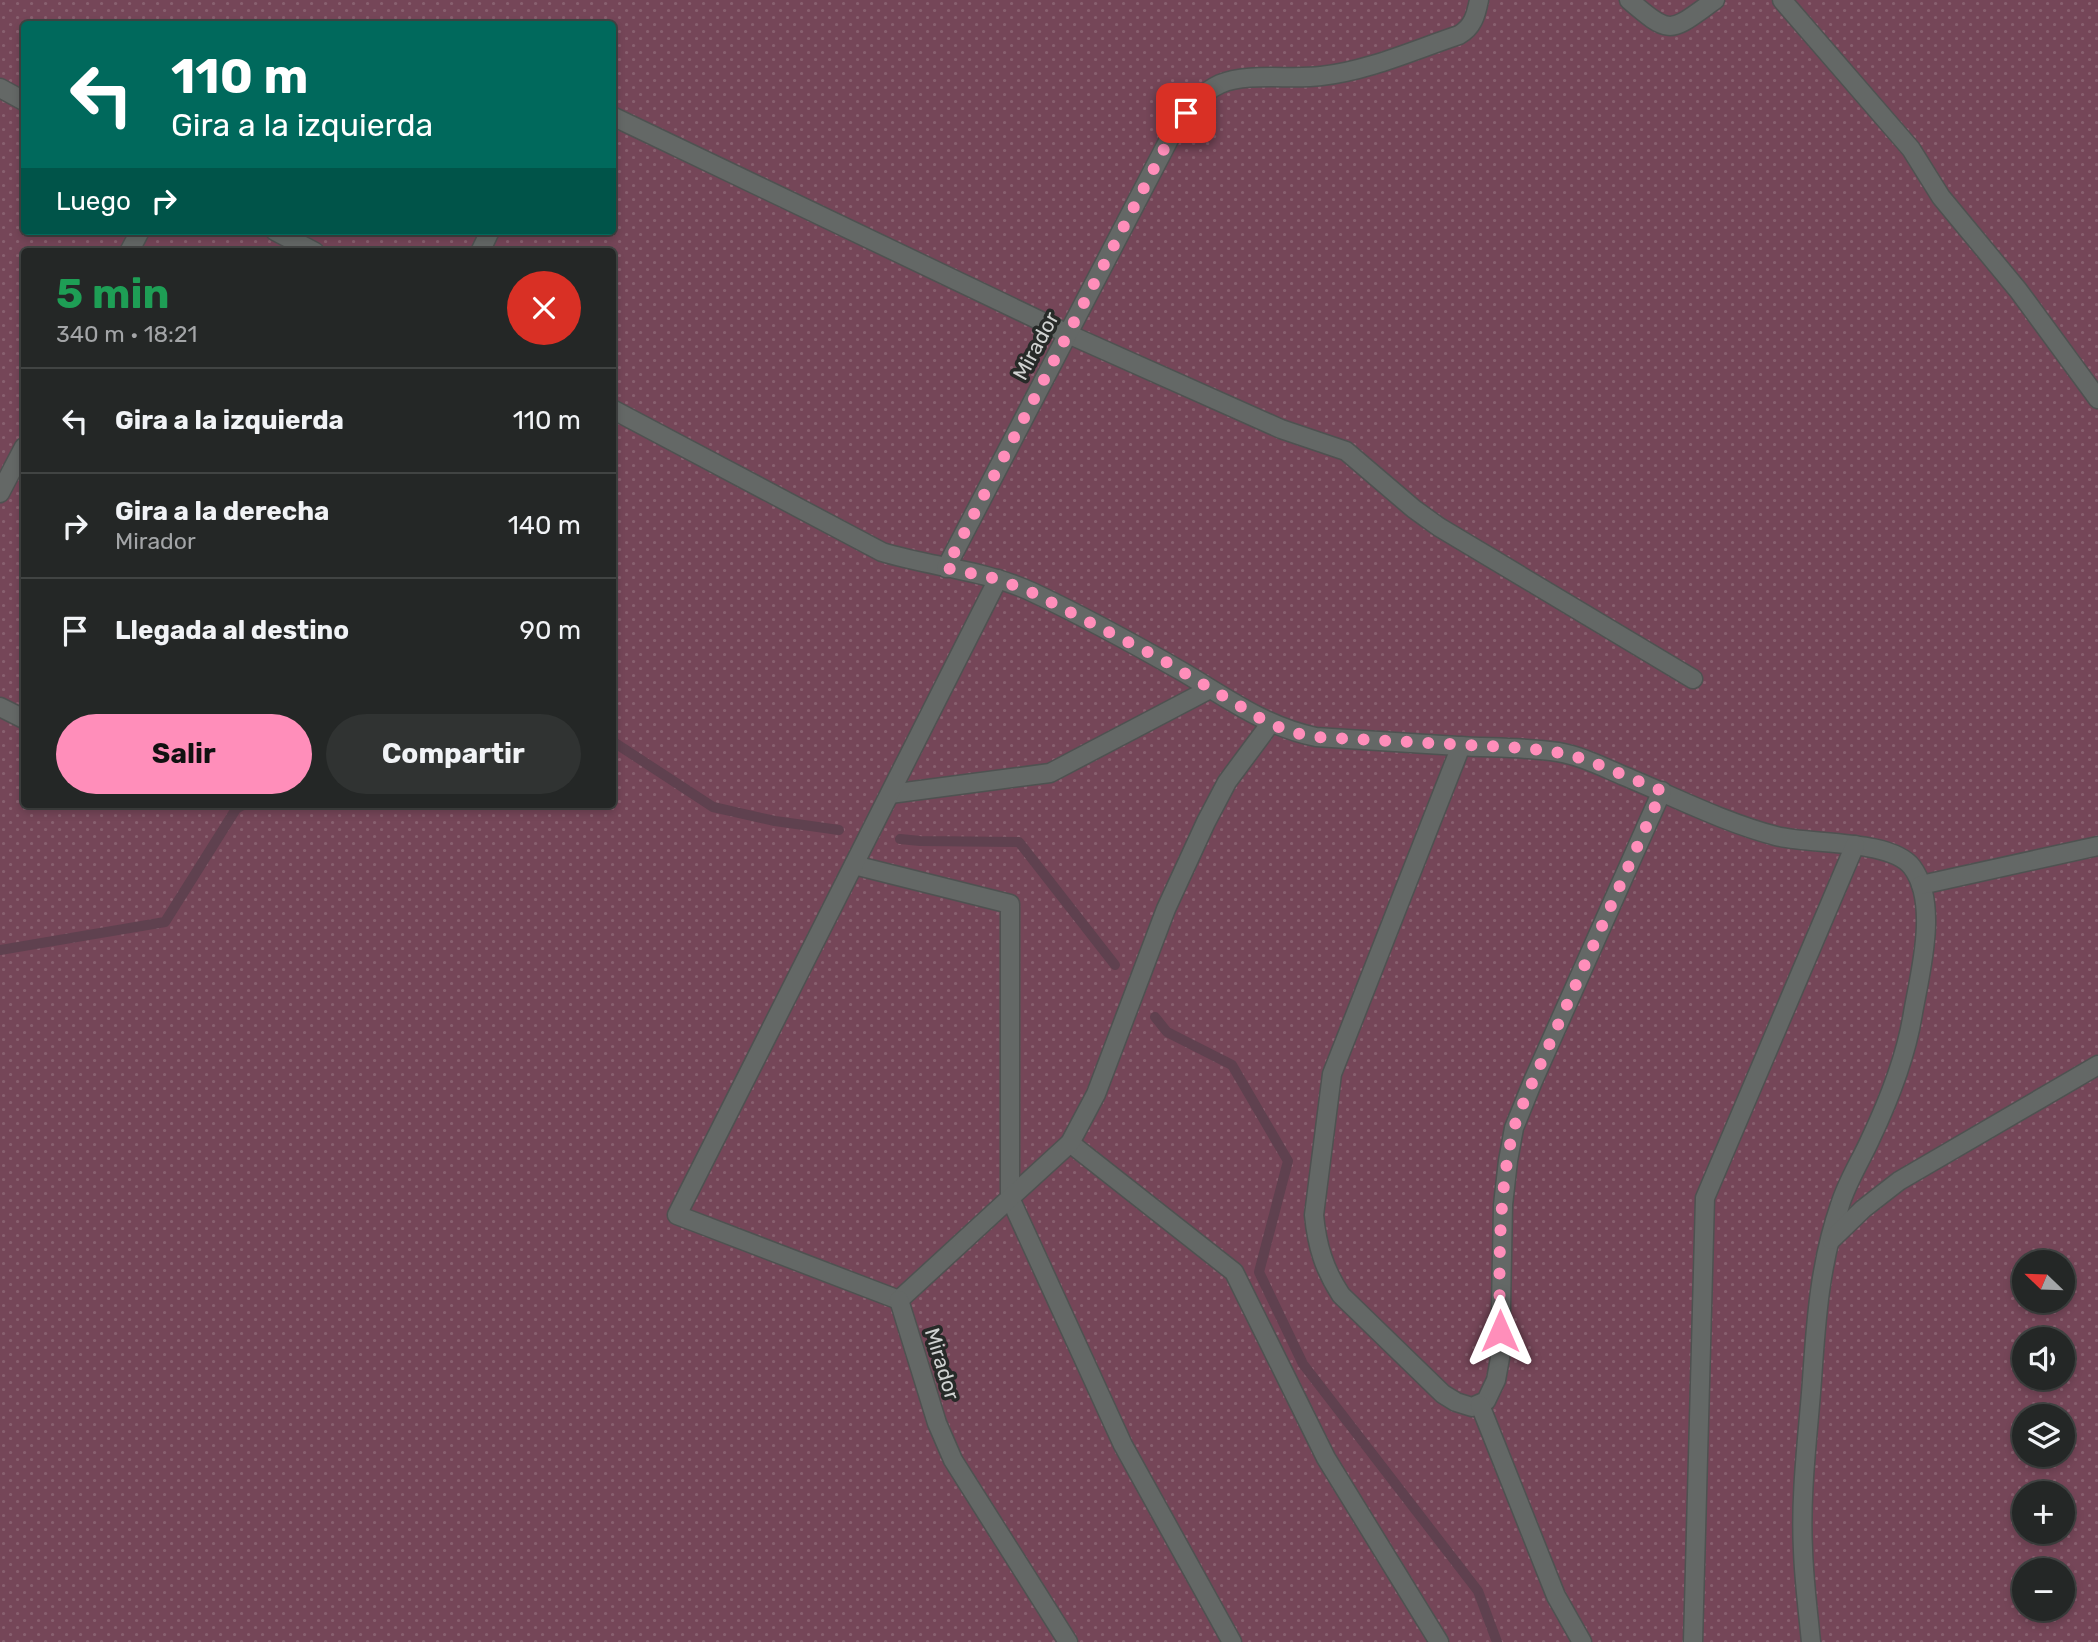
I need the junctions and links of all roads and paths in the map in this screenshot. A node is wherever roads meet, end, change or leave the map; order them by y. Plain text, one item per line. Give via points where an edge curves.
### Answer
1 (1479, 0) edge
2 (1629, 0) edge
3 (1715, 0) edge
4 (1782, 0) edge
5 (0, 88) edge
6 (21, 99) edge
7 (616, 118) edge
8 (283, 235) edge
9 (307, 248) edge
10 (1068, 334) junction
11 (2098, 400) edge
12 (616, 411) edge
13 (21, 453) edge
14 (0, 493) edge
15 (946, 568) junction
16 (998, 579) junction
17 (1693, 680) dead end
18 (1210, 689) junction
19 (0, 707) edge
20 (21, 718) edge
21 (1270, 724) junction
22 (1461, 746) junction
23 (1662, 791) junction
24 (890, 794) junction
25 (1855, 845) junction
26 (2098, 846) edge
27 (854, 865) junction
28 (1921, 885) junction
29 (2098, 1065) edge
30 (1070, 1143) junction
31 (1010, 1198) junction
32 (1828, 1243) junction
33 (899, 1300) junction
34 (1480, 1405) junction
35 (1068, 1642) edge
36 (1232, 1642) edge
37 (1439, 1642) edge
38 (1583, 1642) edge
39 (1693, 1642) edge
40 (1811, 1642) edge

1 - 10 street, Mirador via 1473,22 1459,35 1360,69 1321,76 1237,79 1200,96 1175,128
2 - 3 street via 1655,23 1669,27 1683,23
4 - 11 street via 1911,149 1941,197 2018,290
5 - 6 street
7 - 10 street
8 - 9 street
10 - 15 street, Mirador
10 - 17 street via 1281,429 1346,451 1439,527
12 - 15 street via 882,552
13 - 14 street
15 - 16 street
16 - 18 street via 1161,659
16 - 24 street
18 - 21 street
18 - 24 street via 1050,773
19 - 20 street
21 - 22 street via 1316,737
21 - 30 street via 1227,782 1206,822 1167,909 1096,1094
22 - 23 street via 1562,753
22 - 34 street via 1332,1074 1314,1215 1321,1259 1340,1295 1443,1394 1472,1408
23 - 25 street via 1778,837
23 - 34 street via 1514,1128 1503,1205 1500,1359 1491,1393
24 - 27 street
25 - 28 street via 1899,858 1911,866
25 - 39 street via 1705,1198
26 - 28 street
27 - 31 street via 1010,904
27 - 33 street via 677,1215
28 - 32 street via 1926,908 1924,950 1903,1059
29 - 32 street via 1899,1181
30 - 31 street
30 - 37 street via 1234,1272 1326,1458
31 - 33 street
31 - 36 street via 1123,1445
32 - 40 street via 1817,1306 1803,1505
33 - 35 street, Mirador via 953,1460
34 - 38 street via 1556,1596

